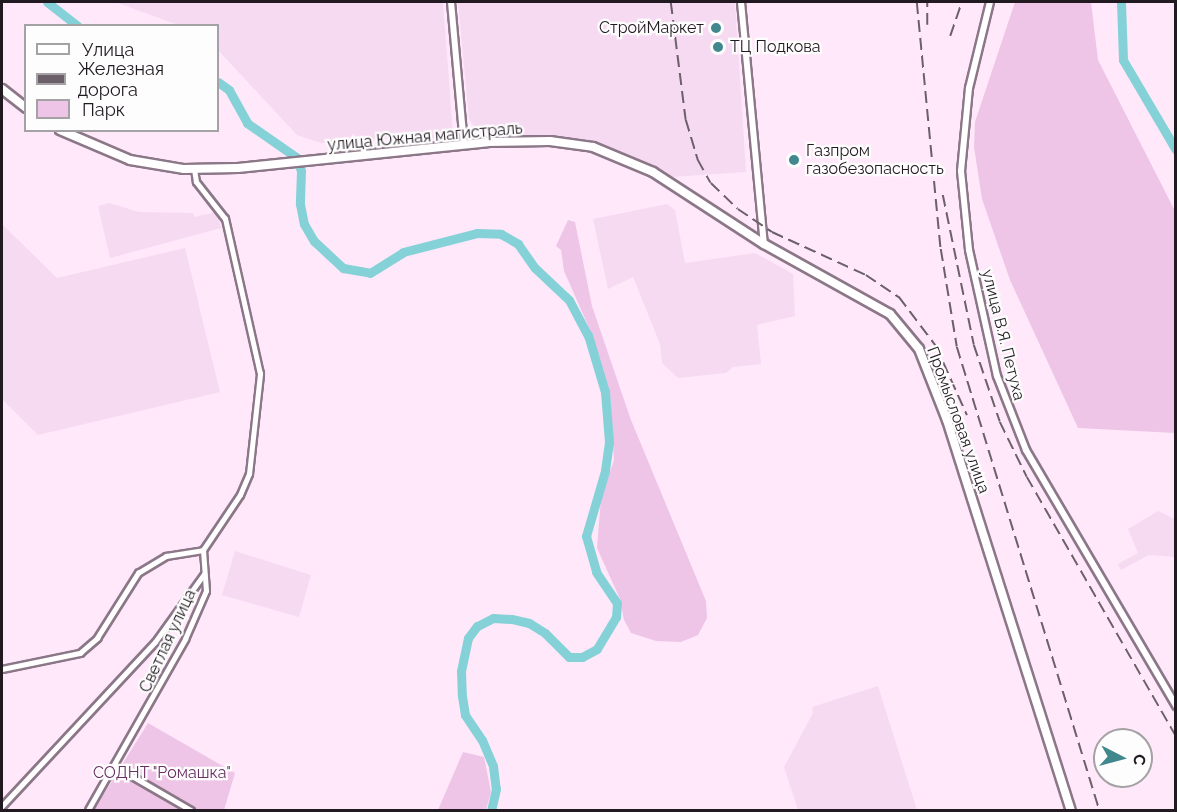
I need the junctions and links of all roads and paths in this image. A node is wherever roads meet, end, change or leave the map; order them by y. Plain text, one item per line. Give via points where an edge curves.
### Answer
1 (451, 2) edge
2 (741, 2) edge
3 (990, 2) edge
4 (2, 89) edge
5 (24, 106) edge
6 (65, 132) edge
7 (465, 144) junction
8 (194, 169) junction
9 (764, 244) junction
10 (203, 550) junction
11 (204, 574) junction
12 (2, 669) edge
13 (1176, 706) edge
14 (115, 766) junction
15 (2, 806) edge
16 (88, 810) edge
17 (191, 810) edge
18 (1071, 810) edge

1 - 7 street
2 - 9 street
3 - 13 street, улица В.Я. Петуха via 969,88 961,171 969,250 997,376 1026,450
4 - 5 highway
6 - 8 highway via 136,161
7 - 8 highway, улица Южная магистраль
7 - 9 highway, улица Южная магистраль via 550,141 608,151 669,180
8 - 10 street via 196,182 225,219 261,381 247,483
9 - 18 highway, Промысловая улица via 890,314 919,349 960,460
10 - 11 street, Светлая улица
10 - 12 street via 166,556 138,573 97,638 80,653
11 - 14 street, Светлая улица via 206,591 195,618
11 - 15 street via 154,642
14 - 16 street, Светлая улица
14 - 17 street

